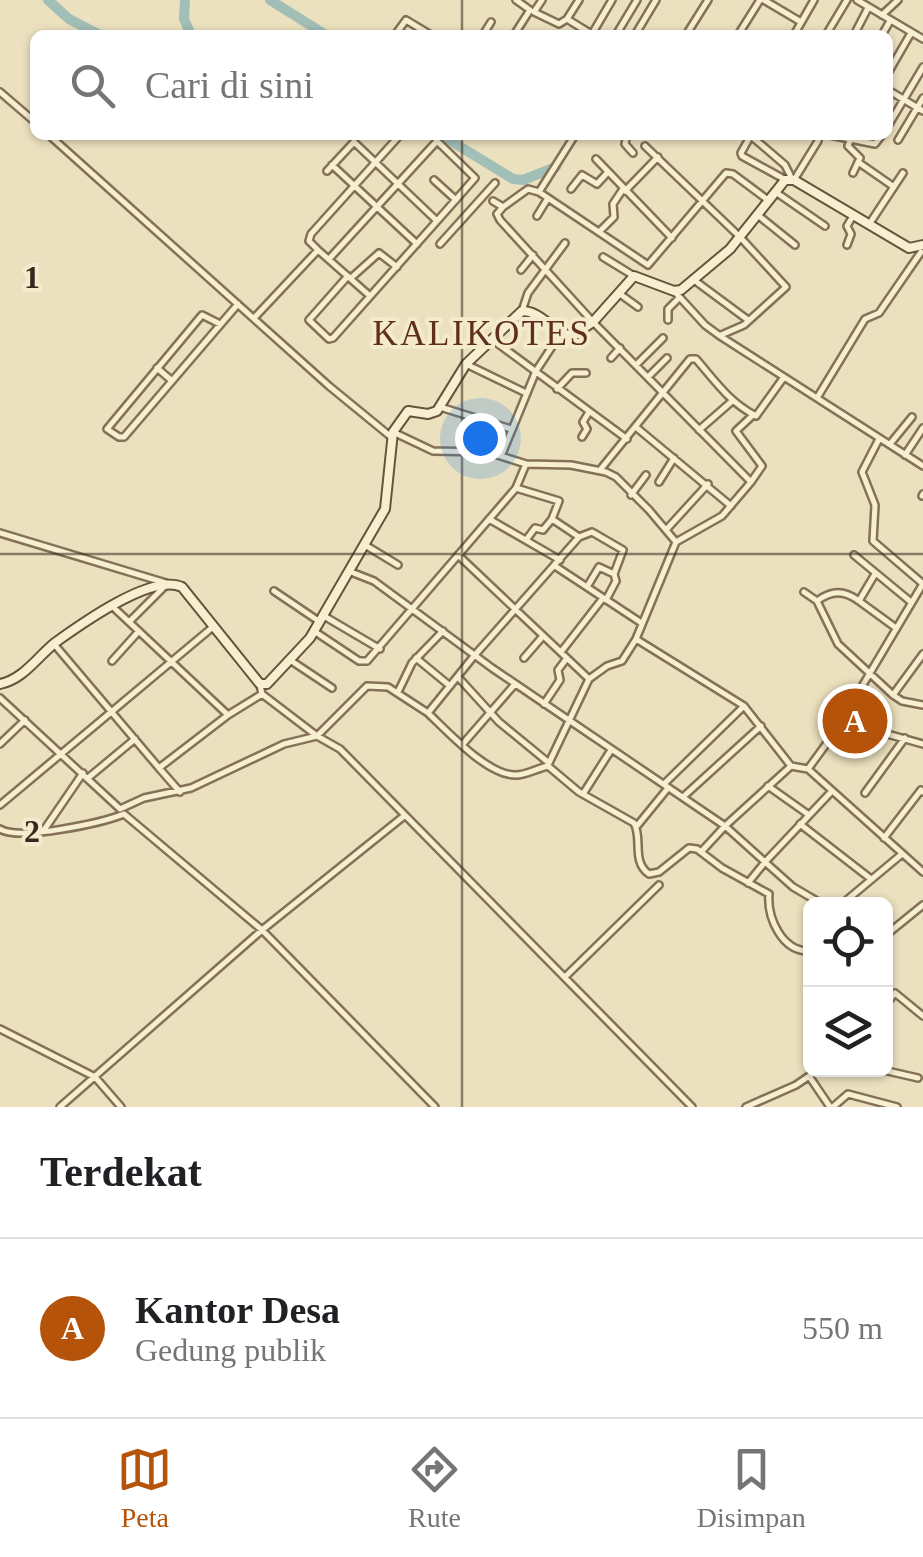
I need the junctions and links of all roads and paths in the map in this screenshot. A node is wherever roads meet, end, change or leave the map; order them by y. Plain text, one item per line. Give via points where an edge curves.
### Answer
1 (516, 0) edge
2 (542, 0) edge
3 (579, 0) edge
4 (612, 0) edge
5 (638, 0) edge
6 (656, 0) edge
7 (708, 0) edge
8 (762, 0) edge
9 (814, 0) edge
10 (847, 0) edge
11 (857, 0) edge
12 (898, 0) edge
13 (868, 8) junction
14 (531, 12) junction
15 (882, 16) junction
16 (568, 19) junction
17 (890, 20) junction
18 (491, 22) dead end
19 (801, 22) junction
20 (399, 30) edge
21 (420, 30) edge
22 (486, 30) edge
23 (517, 30) edge
24 (585, 30) edge
25 (596, 30) edge
26 (619, 30) edge
27 (638, 30) edge
28 (689, 30) edge
29 (741, 30) edge
30 (797, 30) edge
31 (829, 30) edge
32 (857, 30) edge
33 (885, 30) edge
34 (911, 32) junction
35 (923, 39) edge
36 (893, 64) edge
37 (923, 66) edge
38 (0, 92) edge
39 (893, 93) edge
40 (923, 98) edge
41 (905, 100) junction
42 (920, 109) edge
43 (30, 118) edge
44 (893, 118) edge
45 (56, 140) edge
46 (396, 140) edge
47 (435, 140) edge
48 (572, 140) edge
49 (626, 140) edge
50 (748, 140) edge
51 (757, 140) edge
52 (849, 140) edge
53 (878, 140) edge
54 (898, 140) dead end
55 (354, 142) joint
56 (437, 142) junction
57 (818, 142) dead end
58 (645, 146) dead end
59 (633, 153) dead end
60 (658, 157) junction
61 (596, 158) dead end
62 (376, 162) junction
63 (858, 162) junction
64 (481, 170) dead end
65 (608, 172) junction
66 (853, 173) dead end
67 (903, 173) dead end
68 (474, 178) junction
69 (790, 179) junction
70 (434, 180) dead end
71 (399, 184) junction
72 (495, 184) dead end
73 (355, 186) junction
74 (894, 187) junction
75 (572, 188) dead end
76 (624, 190) junction
77 (774, 191) junction
78 (539, 192) junction
79 (548, 198) junction
80 (456, 200) junction
81 (493, 200) dead end
82 (700, 200) junction
83 (768, 200) junction
84 (504, 206) junction
85 (377, 208) junction
86 (757, 214) junction
87 (537, 216) dead end
88 (440, 219) junction
89 (850, 222) junction
90 (825, 226) dead end
91 (869, 226) junction
92 (454, 228) junction
93 (600, 232) junction
94 (740, 237) junction
95 (672, 238) junction
96 (565, 243) dead end
97 (417, 244) junction
98 (440, 244) dead end
99 (796, 245) dead end
100 (848, 245) dead end
101 (318, 250) junction
102 (921, 250) edge
103 (533, 255) junction
104 (603, 257) dead end
105 (329, 259) junction
106 (397, 267) junction
107 (545, 268) junction
108 (521, 270) dead end
109 (634, 276) junction
110 (349, 277) junction
111 (694, 280) junction
112 (618, 292) junction
113 (676, 295) junction
114 (370, 296) junction
115 (238, 304) junction
116 (638, 307) dead end
117 (522, 311) junction
118 (255, 317) junction
119 (668, 320) dead end
120 (748, 320) junction
121 (593, 322) junction
122 (220, 324) junction
123 (561, 333) junction
124 (720, 336) junction
125 (491, 338) junction
126 (664, 338) dead end
127 (620, 348) junction
128 (611, 358) dead end
129 (667, 358) dead end
130 (466, 364) junction
131 (636, 364) junction
132 (156, 368) junction
133 (536, 371) junction
134 (586, 373) dead end
135 (648, 376) junction
136 (784, 377) junction
137 (171, 380) junction
138 (558, 389) junction
139 (526, 393) junction
140 (664, 394) junction
141 (816, 398) junction
142 (732, 402) junction
143 (440, 407) junction
144 (589, 412) junction
145 (753, 415) junction
146 (912, 417) dead end
147 (637, 428) junction
148 (923, 428) edge
149 (511, 429) junction
150 (699, 430) junction
151 (392, 434) junction
152 (582, 437) dead end
153 (627, 439) junction
154 (880, 439) junction
155 (890, 444) junction
156 (502, 454) junction
157 (905, 455) junction
158 (674, 458) junction
159 (526, 464) junction
160 (923, 466) edge
161 (600, 470) junction
162 (646, 475) dead end
163 (659, 482) dead end
164 (751, 482) junction
165 (708, 484) junction
166 (516, 488) junction
167 (631, 495) junction
168 (731, 507) junction
169 (552, 518) junction
170 (489, 519) junction
171 (666, 530) junction
172 (0, 533) edge
173 (580, 537) junction
174 (526, 540) junction
175 (676, 542) junction
176 (365, 545) junction
177 (458, 555) junction
178 (854, 555) dead end
179 (558, 563) junction
180 (398, 565) dead end
181 (351, 572) junction
182 (614, 574) junction
183 (875, 574) junction
184 (168, 584) junction
185 (922, 586) edge
186 (587, 587) junction
187 (274, 592) dead end
188 (804, 592) dead end
189 (605, 599) junction
190 (817, 601) junction
191 (859, 601) junction
192 (912, 602) junction
193 (112, 606) junction
194 (412, 609) junction
195 (517, 610) junction
196 (322, 619) junction
197 (129, 622) junction
198 (641, 622) junction
199 (214, 626) junction
200 (896, 628) junction
201 (443, 631) junction
202 (139, 632) junction
203 (314, 632) junction
204 (543, 636) junction
205 (636, 639) junction
206 (54, 644) junction
207 (380, 649) junction
208 (923, 654) edge
209 (564, 655) junction
210 (474, 656) junction
211 (416, 658) junction
212 (524, 658) dead end
213 (290, 660) junction
214 (172, 661) junction
215 (112, 662) dead end
216 (870, 672) junction
217 (458, 676) junction
218 (590, 679) junction
219 (0, 684) edge
220 (516, 684) junction
221 (450, 686) junction
222 (332, 688) dead end
223 (261, 689) junction
224 (398, 693) junction
225 (893, 695) junction
226 (0, 698) edge
227 (544, 704) junction
228 (923, 705) edge
229 (744, 706) junction
230 (112, 710) junction
231 (428, 713) junction
232 (492, 714) junction
233 (228, 715) junction
234 (25, 720) junction
235 (569, 721) junction
236 (760, 726) junction
237 (835, 732) junction
238 (318, 736) junction
239 (905, 738) junction
240 (135, 739) junction
241 (0, 744) edge
242 (923, 744) edge
243 (462, 745) junction
244 (610, 750) junction
245 (61, 753) junction
246 (548, 764) junction
247 (791, 766) junction
248 (159, 768) junction
249 (808, 769) junction
250 (85, 775) junction
251 (666, 786) junction
252 (768, 786) junction
253 (922, 790) edge
254 (180, 792) junction
255 (832, 792) junction
256 (865, 792) dead end
257 (583, 794) junction
258 (683, 797) junction
259 (0, 805) edge
260 (122, 812) junction
261 (808, 815) junction
262 (404, 816) junction
263 (800, 824) junction
264 (637, 826) junction
265 (725, 826) junction
266 (0, 828) edge
267 (44, 830) junction
268 (884, 838) junction
269 (701, 852) junction
270 (902, 854) junction
271 (765, 862) junction
272 (923, 872) edge
273 (871, 878) junction
274 (748, 883) junction
275 (659, 884) dead end
276 (810, 897) edge
277 (850, 897) edge
278 (923, 905) edge
279 (262, 930) junction
280 (893, 930) edge
281 (803, 950) edge
282 (565, 977) junction
283 (889, 987) edge
284 (894, 991) joint
285 (923, 1016) edge
286 (0, 1029) edge
287 (893, 1072) edge
288 (95, 1077) junction
289 (807, 1077) edge
290 (810, 1077) edge
291 (918, 1078) dead end
292 (60, 1107) edge
293 (121, 1107) edge
294 (435, 1107) edge
295 (692, 1107) edge
296 (746, 1107) edge
297 (831, 1107) edge
298 (897, 1107) edge

1 - 14 street
2 - 14 street
3 - 16 street
4 - 25 street
5 - 26 street
6 - 27 street
7 - 28 street
8 - 19 street
8 - 29 street
9 - 19 street
10 - 31 street
11 - 13 street
12 - 15 street
13 - 15 street
13 - 32 street
14 - 16 street via 555,24
14 - 23 street
15 - 17 street
16 - 24 street
17 - 33 street
17 - 34 street
18 - 22 street
19 - 30 street
20 - 21 street via 406,20
34 - 35 street
34 - 36 street
37 - 41 street
38 - 43 street
39 - 41 street
40 - 42 street
41 - 42 street
41 - 44 street
42 - 54 street
45 - 115 street
46 - 62 street
47 - 56 street
48 - 78 street
49 - 59 street
50 - 69 street via 742,156
51 - 69 street via 785,165
52 - 53 street
52 - 63 street
55 - 62 street
55 - 73 street via 330,168
56 - 68 street
56 - 71 street
57 - 69 street
58 - 60 street
60 - 76 street
60 - 82 street
61 - 65 street
62 - 71 street
62 - 73 street
63 - 66 street
63 - 74 street
64 - 68 street
65 - 75 street via 597,184 582,176
65 - 76 street
67 - 74 street
68 - 80 street
69 - 77 street
69 - 89 street
70 - 80 street
71 - 85 street
71 - 88 street
72 - 92 street
73 - 85 street
73 - 101 street via 310,236
74 - 91 street
76 - 93 street
76 - 95 street
77 - 83 street
77 - 90 street
78 - 79 street
78 - 84 street via 528,189
79 - 87 street
79 - 93 street
80 - 88 street
81 - 84 street
82 - 83 street via 728,172
82 - 94 street
82 - 95 street
83 - 86 street
84 - 103 street via 498,217
85 - 97 street
85 - 105 street
86 - 94 street
86 - 99 street
88 - 92 street
88 - 97 street
89 - 91 street
89 - 100 street
91 - 102 street
92 - 98 street
93 - 95 street via 649,265
94 - 111 street
94 - 120 street via 786,287
96 - 107 street
97 - 106 street
101 - 105 street
101 - 118 street
102 - 141 street via 879,314 864,319
103 - 107 street
103 - 108 street
104 - 109 street
105 - 110 street
106 - 110 street via 379,252
106 - 114 street
107 - 117 street
107 - 121 street
109 - 112 street
109 - 113 street
110 - 114 street
110 - 114 street via 310,324 332,339
111 - 113 street
111 - 120 street
112 - 116 street
112 - 121 street
113 - 119 street
113 - 124 street
115 - 118 street
115 - 122 street
117 - 123 street
117 - 125 street
118 - 151 street via 328,386
120 - 124 street
121 - 123 street via 572,336
121 - 127 street
122 - 132 street via 202,315
122 - 137 street
123 - 133 street
124 - 136 street
125 - 130 street
125 - 133 street
126 - 131 street
127 - 128 street
127 - 131 street
129 - 135 street
130 - 139 street
130 - 143 street
131 - 135 street
132 - 137 street
132 - 137 street via 107,429 124,437
133 - 138 street
133 - 139 street
134 - 138 street via 572,372
135 - 140 street
136 - 141 street
136 - 145 street
138 - 144 street
139 - 149 street
140 - 142 street via 694,358
140 - 147 street
140 - 150 street
141 - 154 street
142 - 145 street
142 - 150 street
143 - 149 street
143 - 151 street via 428,414 408,411
144 - 152 street
144 - 153 street
145 - 164 street via 736,430 762,466
146 - 155 street
147 - 153 street
147 - 158 street
148 - 157 street
149 - 156 street
150 - 164 street
151 - 156 street via 432,452
151 - 176 street via 387,503
153 - 161 street
154 - 155 street
154 - 185 street via 862,472 875,505 874,544
155 - 157 street
156 - 159 street
157 - 160 street
158 - 163 street
158 - 165 street
159 - 161 street
159 - 166 street
161 - 167 street
162 - 167 street
164 - 168 street
165 - 168 street
165 - 171 street
166 - 169 street via 558,501
166 - 170 street
167 - 171 street
168 - 175 street
169 - 173 street
169 - 174 street
170 - 174 street
170 - 177 street
171 - 175 street
172 - 184 street
173 - 179 street
173 - 182 street via 592,532 623,550
174 - 179 street
175 - 198 street
176 - 180 street
176 - 181 street
177 - 194 street
177 - 195 street
178 - 183 street
179 - 186 street
179 - 195 street
181 - 194 street
181 - 196 street
182 - 186 street via 598,567
182 - 189 street
183 - 191 street
183 - 192 street
184 - 193 street
184 - 197 street
184 - 199 street via 182,587
185 - 192 street
186 - 189 street
187 - 196 street
188 - 190 street
189 - 198 street
189 - 209 street
190 - 191 street via 844,592
190 - 216 street via 838,644
191 - 200 street
192 - 200 street
193 - 197 street
193 - 206 street
194 - 201 street
194 - 207 street
195 - 204 street
195 - 210 street
196 - 203 street
196 - 207 street
197 - 202 street
198 - 205 street
199 - 214 street
199 - 223 street
200 - 216 street
201 - 210 street
201 - 211 street
202 - 214 street
202 - 215 street
203 - 207 street via 363,662
203 - 213 street
204 - 209 street
204 - 212 street
205 - 218 street via 622,661
205 - 229 street
206 - 219 street via 18,678
206 - 230 street
208 - 225 street
209 - 218 street
209 - 227 street via 560,680
210 - 217 street
210 - 220 street
211 - 221 street
211 - 224 street
213 - 222 street
213 - 223 street
214 - 230 street
214 - 233 street
216 - 225 street
216 - 237 street
217 - 221 street
217 - 232 street
218 - 235 street
220 - 227 street
220 - 232 street
221 - 231 street
223 - 233 street
223 - 238 street
224 - 231 street
224 - 238 street via 367,686
225 - 228 street
226 - 234 street
227 - 235 street
229 - 236 street
229 - 251 street
230 - 240 street
230 - 245 street
231 - 243 street
232 - 243 street
232 - 246 street
233 - 248 street
234 - 241 street
234 - 245 street
235 - 244 street
235 - 246 street
236 - 247 street
236 - 258 street
237 - 239 street via 861,740
237 - 249 street
238 - 254 street via 270,749
238 - 262 street via 340,748
239 - 242 street
239 - 256 street
240 - 248 street
240 - 250 street
243 - 246 street via 510,774
244 - 251 street
244 - 257 street
245 - 250 street
245 - 259 street
246 - 257 street
247 - 249 street
247 - 252 street
248 - 254 street
249 - 255 street
250 - 260 street
250 - 267 street
251 - 258 street
251 - 264 street
252 - 261 street
252 - 265 street
253 - 268 street
254 - 260 street via 144,798
255 - 261 street
255 - 268 street
257 - 264 street
258 - 265 street
260 - 267 street
260 - 279 street
261 - 263 street
262 - 279 street
262 - 282 street
263 - 271 street
263 - 273 street
264 - 269 street via 638,858 649,874 689,848
265 - 269 street
265 - 271 street
266 - 267 street via 10,834
268 - 270 street
269 - 274 street
270 - 272 street
270 - 273 street
271 - 274 street
271 - 276 street
273 - 277 street
274 - 281 street via 769,895 768,910 785,941
275 - 282 street
278 - 280 street
279 - 288 street
279 - 294 street
282 - 295 street
283 - 284 street
284 - 285 street
286 - 288 street
287 - 291 street
288 - 292 street
288 - 293 street
289 - 296 street
290 - 297 street
297 - 298 street via 848,1094

